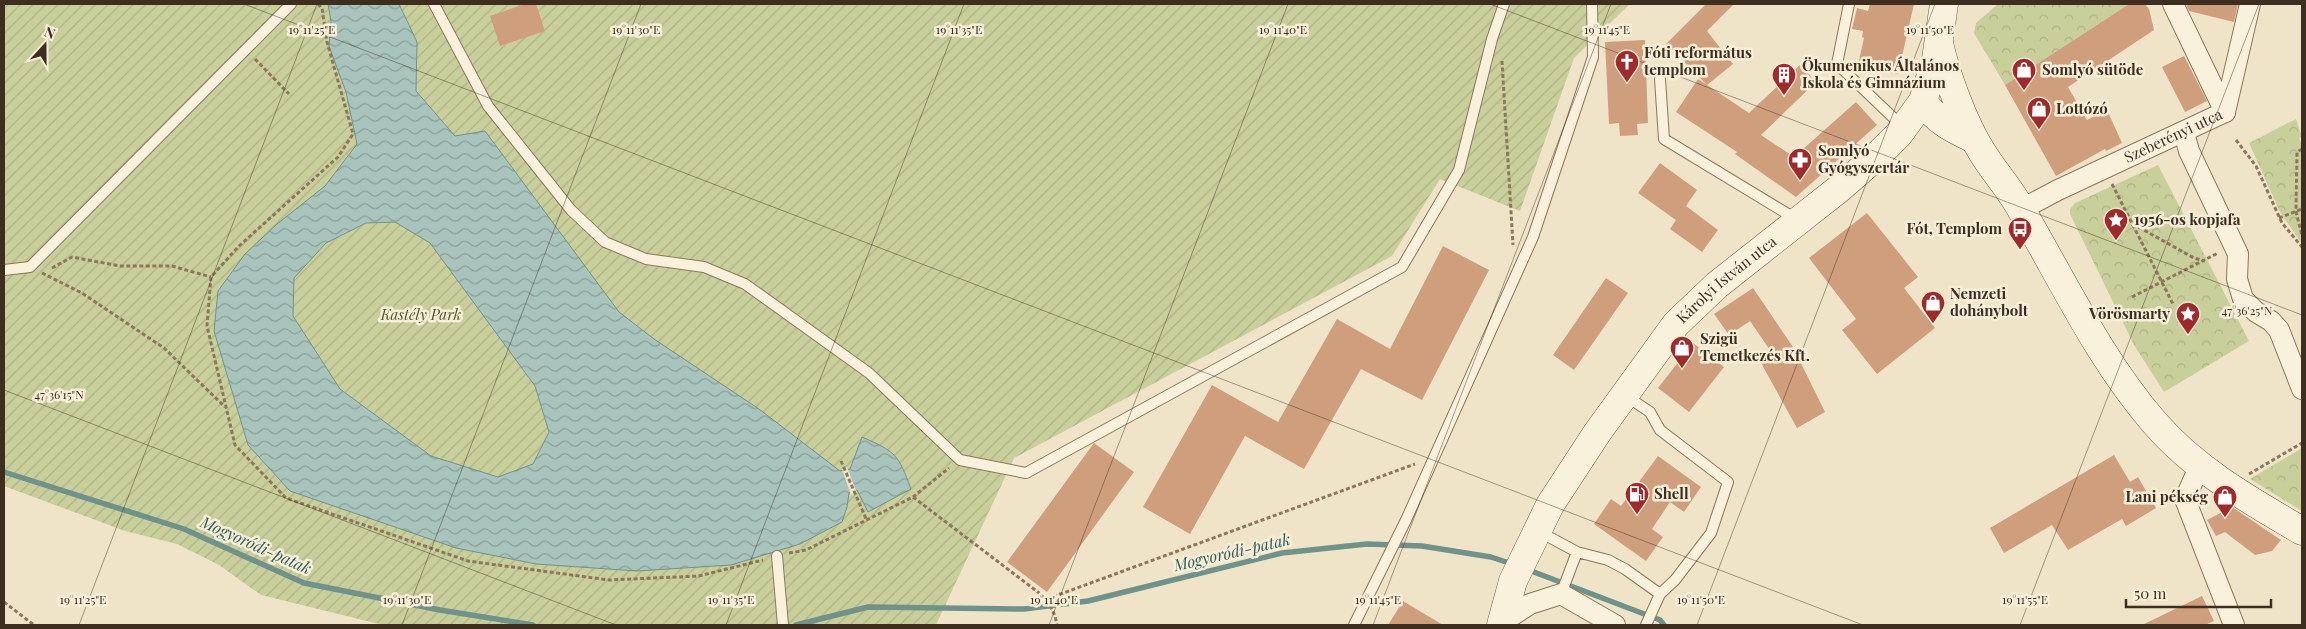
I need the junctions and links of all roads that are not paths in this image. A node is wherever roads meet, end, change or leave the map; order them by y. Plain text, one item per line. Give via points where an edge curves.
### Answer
1 (292, 4) edge
2 (434, 4) edge
3 (1504, 4) edge
4 (1592, 4) edge
5 (1849, 4) edge
6 (1944, 4) edge
7 (2173, 4) edge
8 (2250, 4) edge
9 (1939, 42) junction
10 (1660, 79) dead end
11 (1923, 101) junction
12 (2225, 112) junction
13 (1963, 130) junction
14 (1901, 131) junction
15 (2184, 133) junction
16 (2022, 209) junction
17 (1798, 220) junction
18 (4, 270) edge
19 (2302, 389) edge
20 (1625, 394) junction
21 (2200, 465) junction
22 (1537, 530) junction
23 (2302, 530) edge
24 (1577, 552) junction
25 (777, 556) road end
26 (1562, 591) junction
27 (1660, 594) junction
28 (1501, 624) edge
29 (783, 625) edge
30 (1354, 625) edge
31 (1615, 625) edge
32 (1646, 625) edge
33 (2234, 625) edge

1 - 18 lane via 30,267
2 - 3 lane via 488,106 571,210 605,242 646,259 704,267 745,284 870,373 960,460 1026,473 1402,267 1459,170
4 - 30 lane via 1594,57 1533,237 1400,532
5 - 14 lane via 1837,64
6 - 9 main road
7 - 12 street
8 - 12 street, Szeberényi utca
9 - 11 main road
9 - 13 main road
10 - 17 lane via 1664,139
11 - 13 main road via 1934,98 1946,101
11 - 14 main road, Károlyi István utca
12 - 15 street, Szeberényi utca
13 - 14 main road
13 - 16 main road
14 - 17 main road, Károlyi István utca via 1840,188
15 - 16 street, Szeberényi utca
15 - 19 street via 2189,151 2238,254 2237,279 2243,298 2279,330
16 - 21 main road via 2049,261 2117,373 2154,422
17 - 20 main road, Károlyi István utca via 1717,285 1676,324
20 - 22 main road, Károlyi István utca via 1576,465
20 - 27 lane via 1650,412 1660,430 1728,482 1711,533 1675,580
21 - 23 main road via 2243,496
21 - 33 street via 2185,499
22 - 24 lane
22 - 28 main road, Károlyi István utca via 1520,567
24 - 26 lane
24 - 27 lane via 1608,560
25 - 29 lane
26 - 28 street via 1530,604
26 - 31 street
27 - 32 lane

